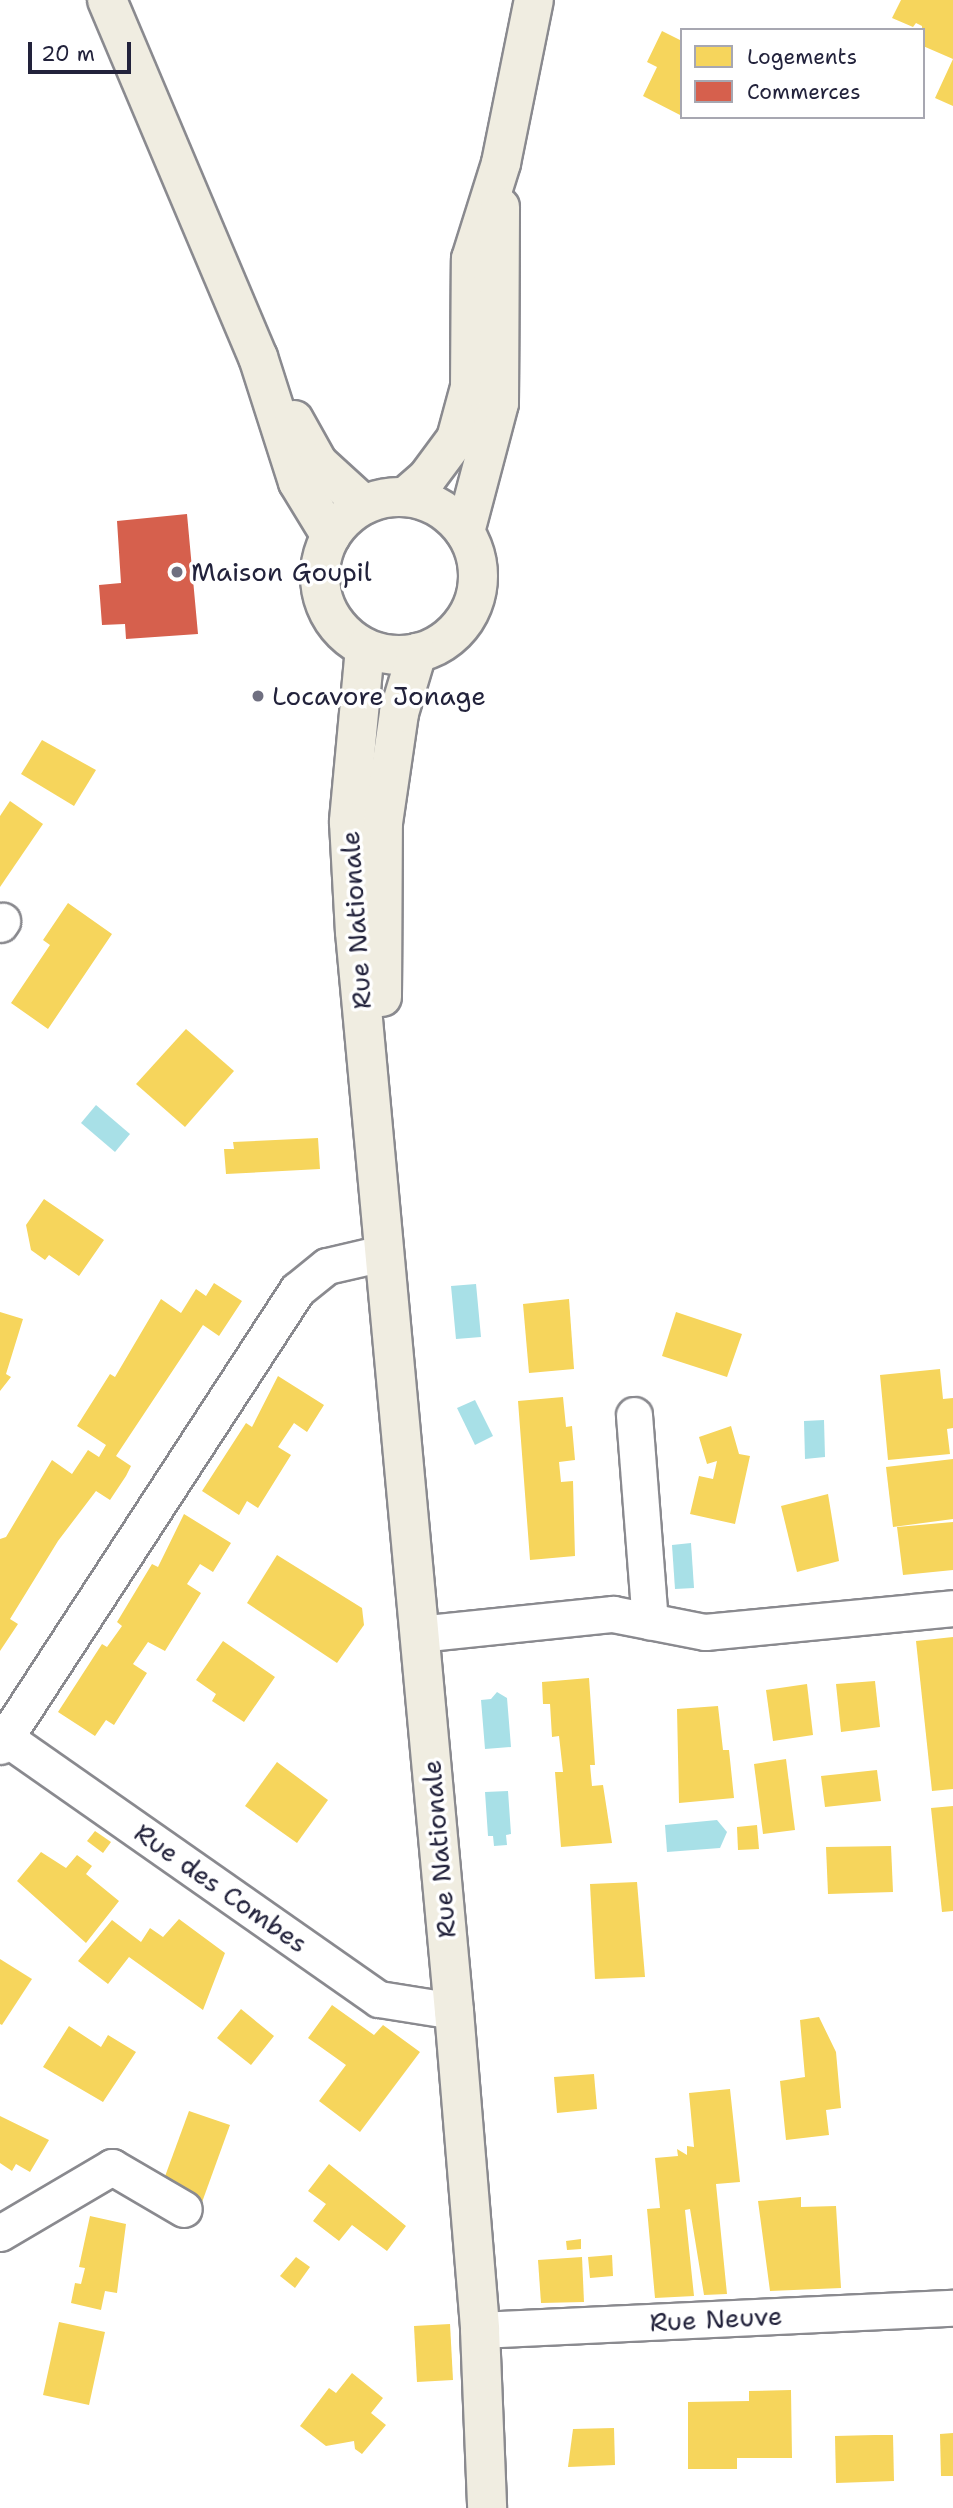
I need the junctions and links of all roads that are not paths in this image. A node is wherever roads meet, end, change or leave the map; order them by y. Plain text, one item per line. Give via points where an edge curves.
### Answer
1 (107, 0) edge
2 (534, 0) edge
3 (501, 163) junction
4 (258, 357) junction
5 (405, 497) junction
6 (364, 505) junction
7 (465, 532) junction
8 (331, 536) junction
9 (365, 648) junction
10 (417, 653) junction
11 (377, 1192) junction
12 (383, 1253) junction
13 (634, 1415) dead end
14 (953, 1608) edge
15 (650, 1621) junction
16 (418, 1634) junction
17 (2, 1739) edge
18 (454, 2011) junction
19 (184, 2209) dead end
20 (0, 2232) edge
21 (953, 2308) edge
22 (480, 2330) junction
23 (487, 2508) edge

1 - 4 main road
2 - 3 main road
3 - 5 main road via 471,259 470,387 456,439 427,478
3 - 7 main road via 499,403
4 - 6 main road via 318,463
4 - 8 main road via 298,482
5 - 6 main road
5 - 7 main road via 433,505
6 - 8 main road
7 - 10 main road via 478,576 470,610 449,637
8 - 9 main road via 322,556 323,600 340,628
9 - 10 main road via 400,656
9 - 11 main road, Rue Nationale via 349,822
10 - 11 main road, Rue Nationale via 398,713 383,823
11 - 12 main road, Rue Nationale
12 - 16 main road, Rue Nationale
12 - 17 street via 327,1266 297,1290
13 - 15 street
14 - 15 street via 705,1632
15 - 16 street via 613,1614
16 - 18 main road, Rue Nationale
17 - 18 street, Rue des Combes via 379,1999
18 - 22 main road, Rue Nationale
19 - 20 street via 112,2167
21 - 22 street, Rue Neuve
22 - 23 main road, Rue Nationale

